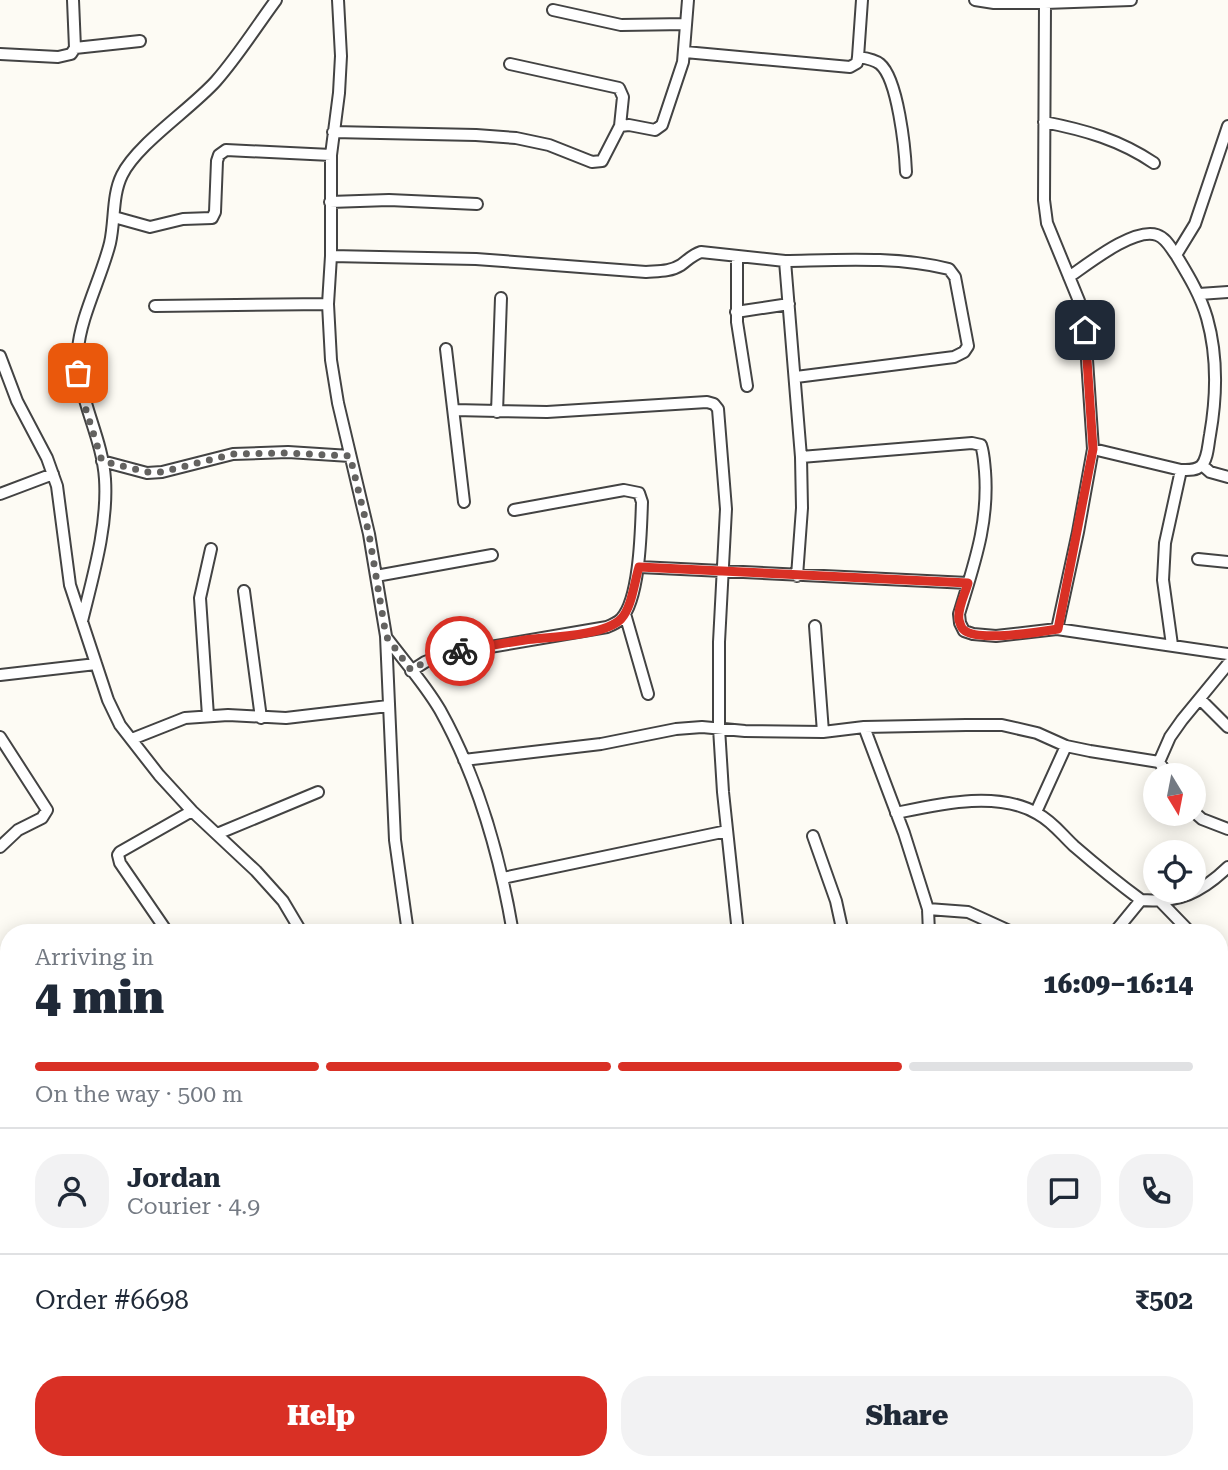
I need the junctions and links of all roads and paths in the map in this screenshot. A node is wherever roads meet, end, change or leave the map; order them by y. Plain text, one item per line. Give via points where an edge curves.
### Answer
1 (73, 0) edge
2 (276, 0) edge
3 (338, 0) edge
4 (688, 0) edge
5 (862, 0) edge
6 (977, 0) edge
7 (1131, 0) edge
8 (1045, 3) junction
9 (552, 10) dead end
10 (686, 24) junction
11 (141, 41) dead end
12 (75, 48) junction
13 (685, 52) junction
14 (0, 54) edge
15 (858, 57) junction
16 (510, 64) dead end
17 (1044, 122) junction
18 (620, 126) junction
19 (1228, 126) edge
20 (333, 132) junction
21 (331, 155) junction
22 (1154, 163) dead end
23 (906, 172) dead end
24 (330, 202) junction
25 (477, 204) dead end
26 (114, 218) junction
27 (1176, 255) junction
28 (331, 256) junction
29 (737, 256) junction
30 (785, 261) junction
31 (1069, 277) junction
32 (1228, 292) edge
33 (1199, 294) junction
34 (501, 298) dead end
35 (328, 304) junction
36 (789, 304) junction
37 (155, 306) dead end
38 (736, 312) junction
39 (446, 349) dead end
40 (0, 356) edge
41 (796, 377) junction
42 (747, 386) dead end
43 (454, 410) junction
44 (497, 412) junction
45 (1093, 449) junction
46 (350, 456) junction
47 (801, 457) junction
48 (102, 461) junction
49 (1202, 465) junction
50 (1181, 470) junction
51 (53, 474) junction
52 (1228, 477) edge
53 (0, 494) edge
54 (464, 502) dead end
55 (514, 510) dead end
56 (211, 549) dead end
57 (492, 555) dead end
58 (1198, 559) dead end
59 (1228, 562) edge
60 (639, 567) junction
61 (724, 572) junction
62 (376, 576) junction
63 (797, 576) junction
64 (968, 583) junction
65 (244, 591) dead end
66 (625, 614) junction
67 (82, 621) junction
68 (815, 626) dead end
69 (1058, 629) junction
70 (386, 636) junction
71 (1172, 645) junction
72 (1228, 654) edge
73 (96, 664) junction
74 (1228, 664) edge
75 (411, 670) junction
76 (0, 675) edge
77 (648, 694) dead end
78 (1200, 699) junction
79 (388, 706) junction
80 (208, 716) junction
81 (261, 718) junction
82 (864, 727) junction
83 (1228, 727) edge
84 (719, 728) junction
85 (823, 732) junction
86 (0, 737) edge
87 (132, 739) junction
88 (1066, 746) junction
89 (464, 760) junction
90 (1159, 762) joint
91 (318, 792) dead end
92 (192, 811) junction
93 (1036, 812) junction
94 (896, 813) junction
95 (1206, 820) edge
96 (1228, 828) edge
97 (727, 831) junction
98 (217, 834) junction
99 (813, 836) dead end
100 (0, 847) edge
101 (1228, 867) edge
102 (503, 878) junction
103 (1206, 886) edge
104 (1141, 900) joint
105 (1162, 903) edge
106 (928, 909) junction
107 (162, 924) edge
108 (297, 924) edge
109 (407, 924) edge
110 (511, 924) edge
111 (737, 924) edge
112 (841, 924) edge
113 (929, 924) edge
114 (994, 924) edge
115 (1121, 924) edge
116 (1182, 924) edge

1 - 12 street
2 - 26 street via 216,81 128,165 117,190
3 - 20 street via 341,55
4 - 10 street
5 - 15 street
6 - 8 street
7 - 8 street
8 - 17 street
9 - 10 street via 621,25
10 - 13 street
11 - 12 street
12 - 14 street via 58,57
13 - 15 street via 850,68
13 - 18 street via 662,125 655,130
15 - 23 street via 880,64 887,75 905,141
16 - 18 street via 619,88
17 - 22 street via 1112,139
17 - 31 street via 1047,223
18 - 20 street via 606,158 597,163 516,138
19 - 27 street via 1195,224
20 - 21 street
21 - 24 street
21 - 26 street via 226,150 217,161 212,218 150,227
24 - 25 street
24 - 28 street
26 - 48 street via 78,346 81,394
27 - 31 street via 1158,235 1147,234 1134,237
27 - 33 street
28 - 29 street via 476,258 646,272 666,271 701,252
28 - 35 street
29 - 30 street
29 - 38 street
30 - 36 street
30 - 41 street via 905,262 949,270 955,277 968,346 954,357
31 - 45 street via 1085,330
32 - 33 street
33 - 49 street via 1217,375
34 - 44 street
35 - 37 street
35 - 46 street via 331,360
36 - 38 street
36 - 41 street
38 - 42 street
39 - 43 street
40 - 51 street via 16,401
41 - 47 street
43 - 44 street
43 - 54 street
44 - 61 street via 714,404 720,416 724,468
45 - 50 street
45 - 69 street
46 - 48 street via 233,454 162,472
46 - 62 street
47 - 63 street
47 - 64 street via 981,445 986,516
48 - 67 street via 104,512
49 - 50 street
49 - 52 street
50 - 71 street via 1165,544 1163,580
51 - 53 street
51 - 67 street via 70,585
55 - 60 street via 633,490 642,502
56 - 80 street via 200,598
57 - 62 street
58 - 59 street
60 - 61 street
60 - 66 street
61 - 63 street
61 - 84 street
62 - 70 street
63 - 64 street
64 - 69 street via 959,614 964,631 996,636
65 - 81 street
66 - 75 street via 607,627 443,655
66 - 77 street
67 - 73 street
68 - 85 street
69 - 71 street
70 - 75 street
70 - 79 street
71 - 72 street
73 - 76 street
73 - 87 street via 120,725
74 - 78 street
75 - 89 street via 439,709
78 - 83 street
78 - 90 street via 1170,737
79 - 81 street
79 - 109 street via 395,840
80 - 81 street
80 - 87 street via 185,718
82 - 85 street
82 - 88 street via 1002,726 1037,733
82 - 94 street
84 - 85 street
84 - 89 street via 676,729 601,744
84 - 97 street
86 - 100 street via 47,810
87 - 92 street
88 - 90 street
88 - 93 street
89 - 102 street
91 - 98 street
92 - 98 street
92 - 107 street via 118,855
93 - 94 street via 978,800
93 - 104 street
94 - 106 street
95 - 96 street
97 - 102 street
97 - 111 street
98 - 108 street via 283,901
99 - 112 street
101 - 103 street
102 - 110 street
104 - 115 street
105 - 116 street
106 - 113 street
106 - 114 street via 968,912

